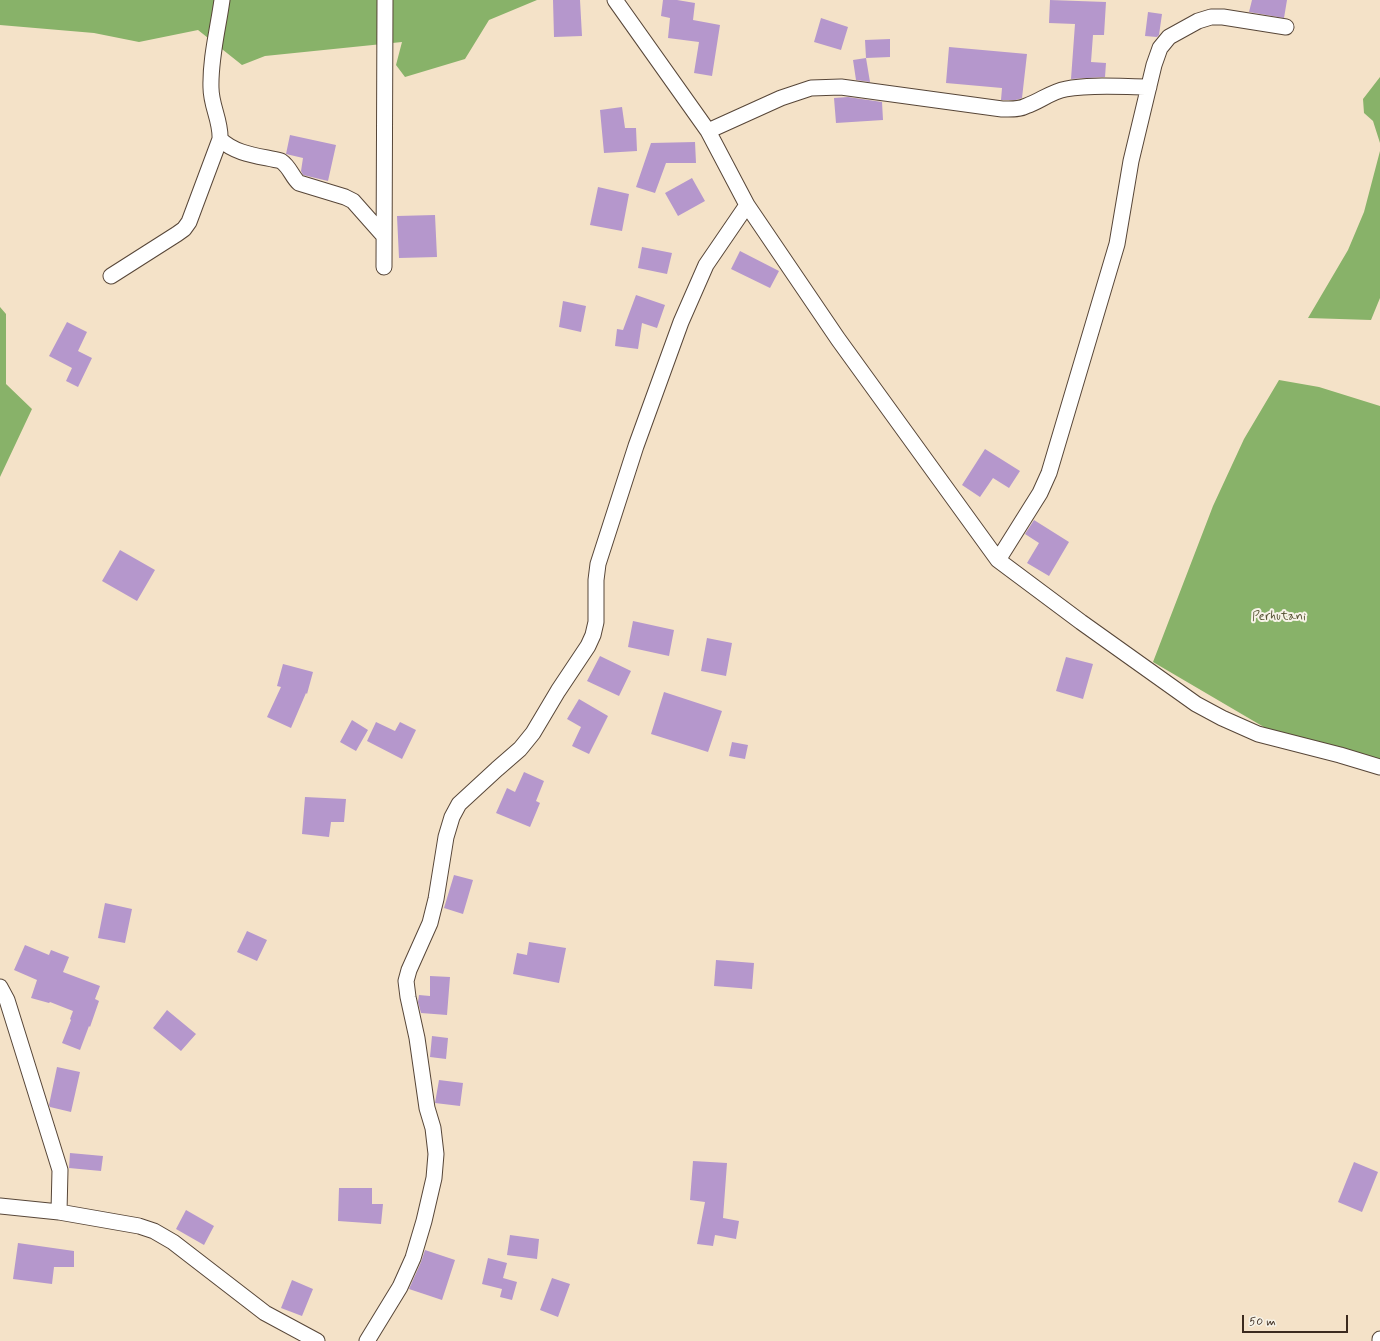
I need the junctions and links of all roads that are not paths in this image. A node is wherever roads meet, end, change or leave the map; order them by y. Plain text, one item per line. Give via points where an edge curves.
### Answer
1 (222, 0) edge
2 (385, 0) edge
3 (615, 0) edge
4 (1286, 27) dead end
5 (1149, 87) junction
6 (708, 131) junction
7 (220, 139) junction
8 (747, 205) junction
9 (384, 236) junction
10 (384, 267) dead end
11 (111, 276) dead end
12 (998, 560) junction
13 (1380, 767) edge
14 (0, 987) edge
15 (0, 1206) edge
16 (59, 1212) junction
17 (316, 1341) edge
18 (367, 1341) edge

1 - 7 street via 211,81
2 - 9 street
3 - 6 street
4 - 5 street via 1223,17 1198,21 1169,37 1160,48
5 - 6 street via 1068,89 1049,94 1026,107 1015,109 841,87 811,88 781,98
5 - 12 street via 1117,244 1049,473
6 - 8 street
7 - 9 street via 231,148 242,152 282,161 300,183 353,200
7 - 11 street via 189,222 184,229
8 - 12 street via 838,339
8 - 18 street via 706,265 681,322 636,446 598,564 596,622 588,646 533,733 520,749 459,804 452,817 430,923 406,981 426,1102 433,1128 436,1154 434,1178 413,1258 400,1287
9 - 10 street
12 - 13 street via 1081,622 1202,707 1222,718 1258,734
14 - 16 street via 7,1000 60,1170
15 - 16 street
16 - 17 street via 154,1231 173,1242 265,1313

